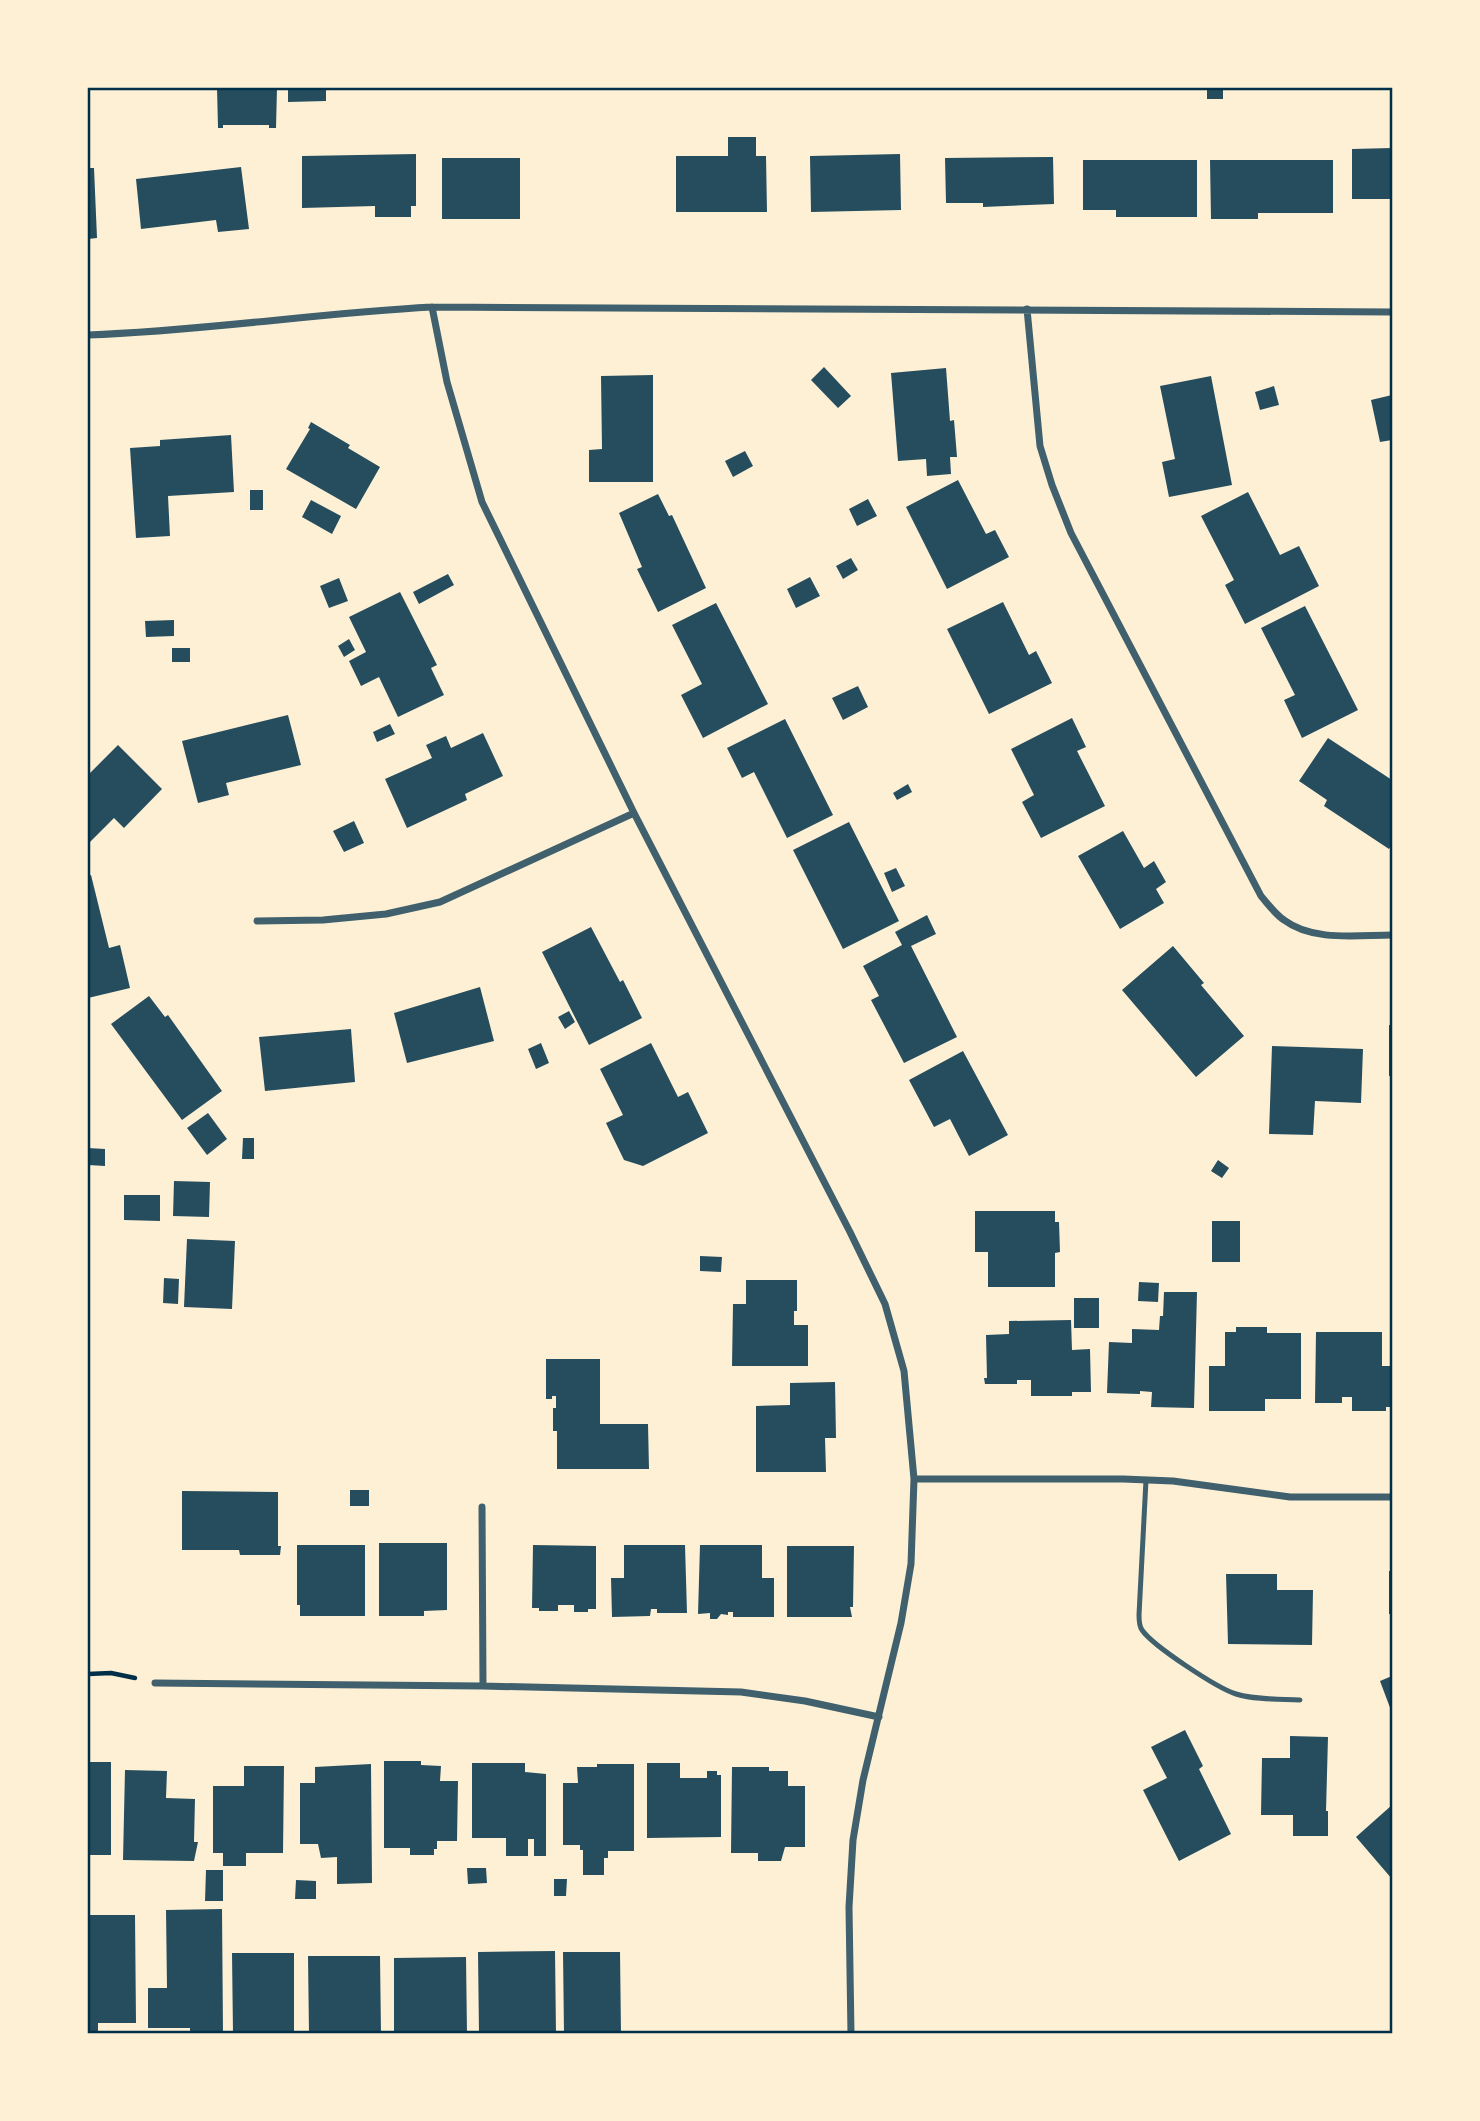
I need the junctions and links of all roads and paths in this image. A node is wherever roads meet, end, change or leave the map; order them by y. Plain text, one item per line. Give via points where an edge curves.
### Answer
1 (432, 307) junction
2 (1027, 309) junction
3 (1392, 312) edge
4 (88, 335) edge
5 (634, 813) junction
6 (257, 922) dead end
7 (1392, 934) edge
8 (914, 1479) junction
9 (1146, 1480) junction
10 (1392, 1497) edge
11 (482, 1507) dead end
12 (88, 1674) edge
13 (155, 1683) joint
14 (483, 1686) junction
15 (1300, 1700) dead end
16 (879, 1717) junction
17 (851, 2034) edge

1 - 2 street
1 - 4 street via 160,333
1 - 5 street via 447,382 482,502
2 - 3 street
2 - 7 street via 1040,446 1071,533 1261,896 1299,930 1324,935
5 - 6 street via 440,902 386,914
5 - 8 street via 885,1304 904,1371
8 - 9 street
8 - 16 street via 911,1564
9 - 10 street via 1290,1497
9 - 15 lane via 1140,1628 1160,1647 1234,1693
11 - 14 street
12 - 13 path via 111,1673
13 - 14 street
14 - 16 street via 741,1692
16 - 17 street via 853,1840

